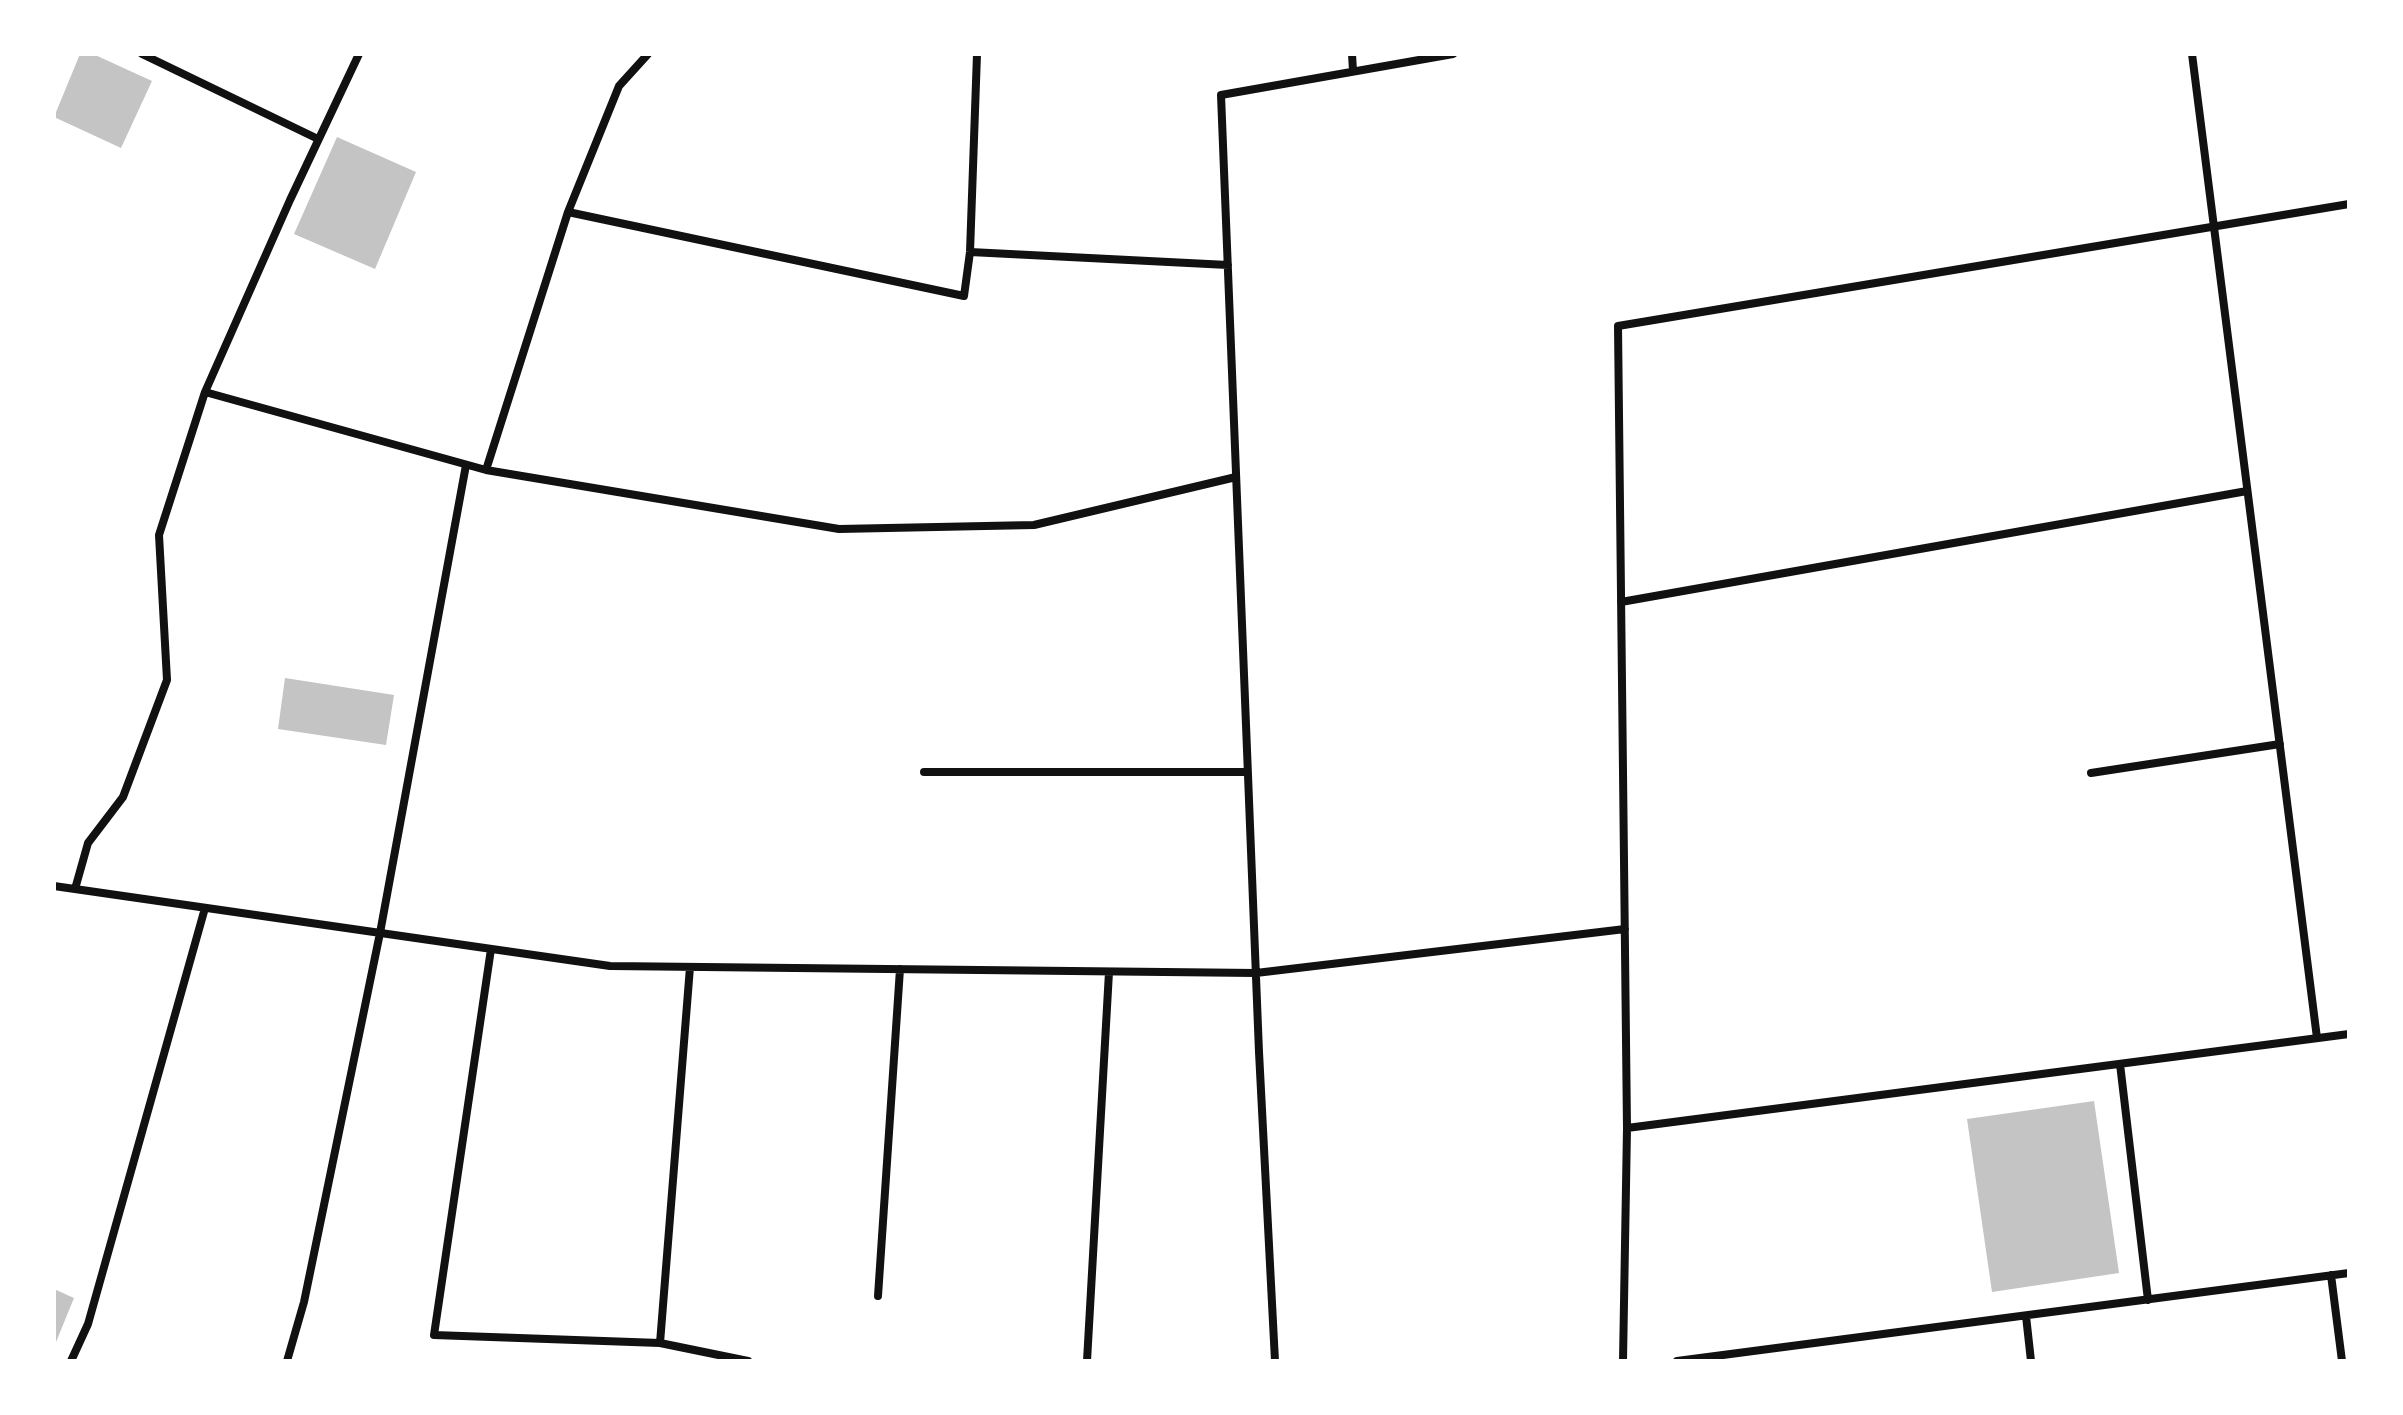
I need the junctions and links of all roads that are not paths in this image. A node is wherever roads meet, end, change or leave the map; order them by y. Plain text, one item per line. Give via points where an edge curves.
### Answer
1 (142, 54) edge
2 (359, 54) edge
3 (648, 54) edge
4 (977, 54) edge
5 (1352, 54) edge
6 (1453, 54) edge
7 (2192, 54) edge
8 (1353, 71) junction
9 (318, 139) junction
10 (2349, 204) edge
11 (568, 212) junction
12 (2214, 227) junction
13 (970, 252) junction
14 (1228, 265) junction
15 (205, 392) junction
16 (466, 465) junction
17 (486, 470) junction
18 (1236, 477) junction
19 (2247, 491) junction
20 (1621, 602) junction
21 (2280, 744) junction
22 (924, 772) dead end
23 (1247, 772) junction
24 (2091, 773) dead end
25 (54, 886) edge
26 (75, 889) junction
27 (205, 908) junction
28 (1625, 929) junction
29 (380, 933) junction
30 (491, 949) junction
31 (690, 967) junction
32 (900, 969) junction
33 (1109, 972) junction
34 (1256, 973) junction
35 (2349, 1034) edge
36 (2317, 1038) junction
37 (2120, 1064) junction
38 (1627, 1128) junction
39 (2349, 1273) edge
40 (2331, 1275) junction
41 (878, 1296) dead end
42 (2148, 1300) junction
43 (2026, 1316) junction
44 (660, 1343) junction
45 (1724, 1358) edge
46 (71, 1361) edge
47 (287, 1361) edge
48 (748, 1361) edge
49 (1087, 1361) edge
50 (1275, 1361) edge
51 (1623, 1361) edge
52 (1677, 1361) edge
53 (2031, 1361) edge
54 (2342, 1361) edge

1 - 9 street
2 - 9 street
3 - 11 street via 619,86
4 - 13 street
5 - 8 street
6 - 8 street
7 - 12 street
8 - 14 street via 1221,95
9 - 15 street
10 - 12 street
11 - 13 street via 964,296
11 - 17 street
12 - 19 street
12 - 20 street via 1618,326
13 - 14 street
14 - 18 street
15 - 16 street
15 - 26 street via 159,535 167,680 123,797 88,843
16 - 17 street
16 - 29 street
17 - 18 street via 839,529 1034,525
18 - 23 street
19 - 20 street
19 - 21 street
20 - 28 street
21 - 24 street
21 - 36 street
22 - 23 street
23 - 34 street
25 - 26 street
26 - 27 street
27 - 29 street
27 - 46 street via 88,1324
28 - 34 street
28 - 38 street
29 - 30 street
29 - 47 street via 304,1302
30 - 31 street via 610,966
30 - 44 street via 434,1335
31 - 32 street
31 - 44 street
32 - 33 street
32 - 41 street
33 - 34 street
33 - 49 street
34 - 50 street
35 - 36 street
36 - 37 street
37 - 38 street
37 - 42 street
38 - 51 street
39 - 40 street
40 - 42 street
40 - 54 street
42 - 43 street
43 - 45 street
43 - 53 street
44 - 48 street
45 - 52 street

